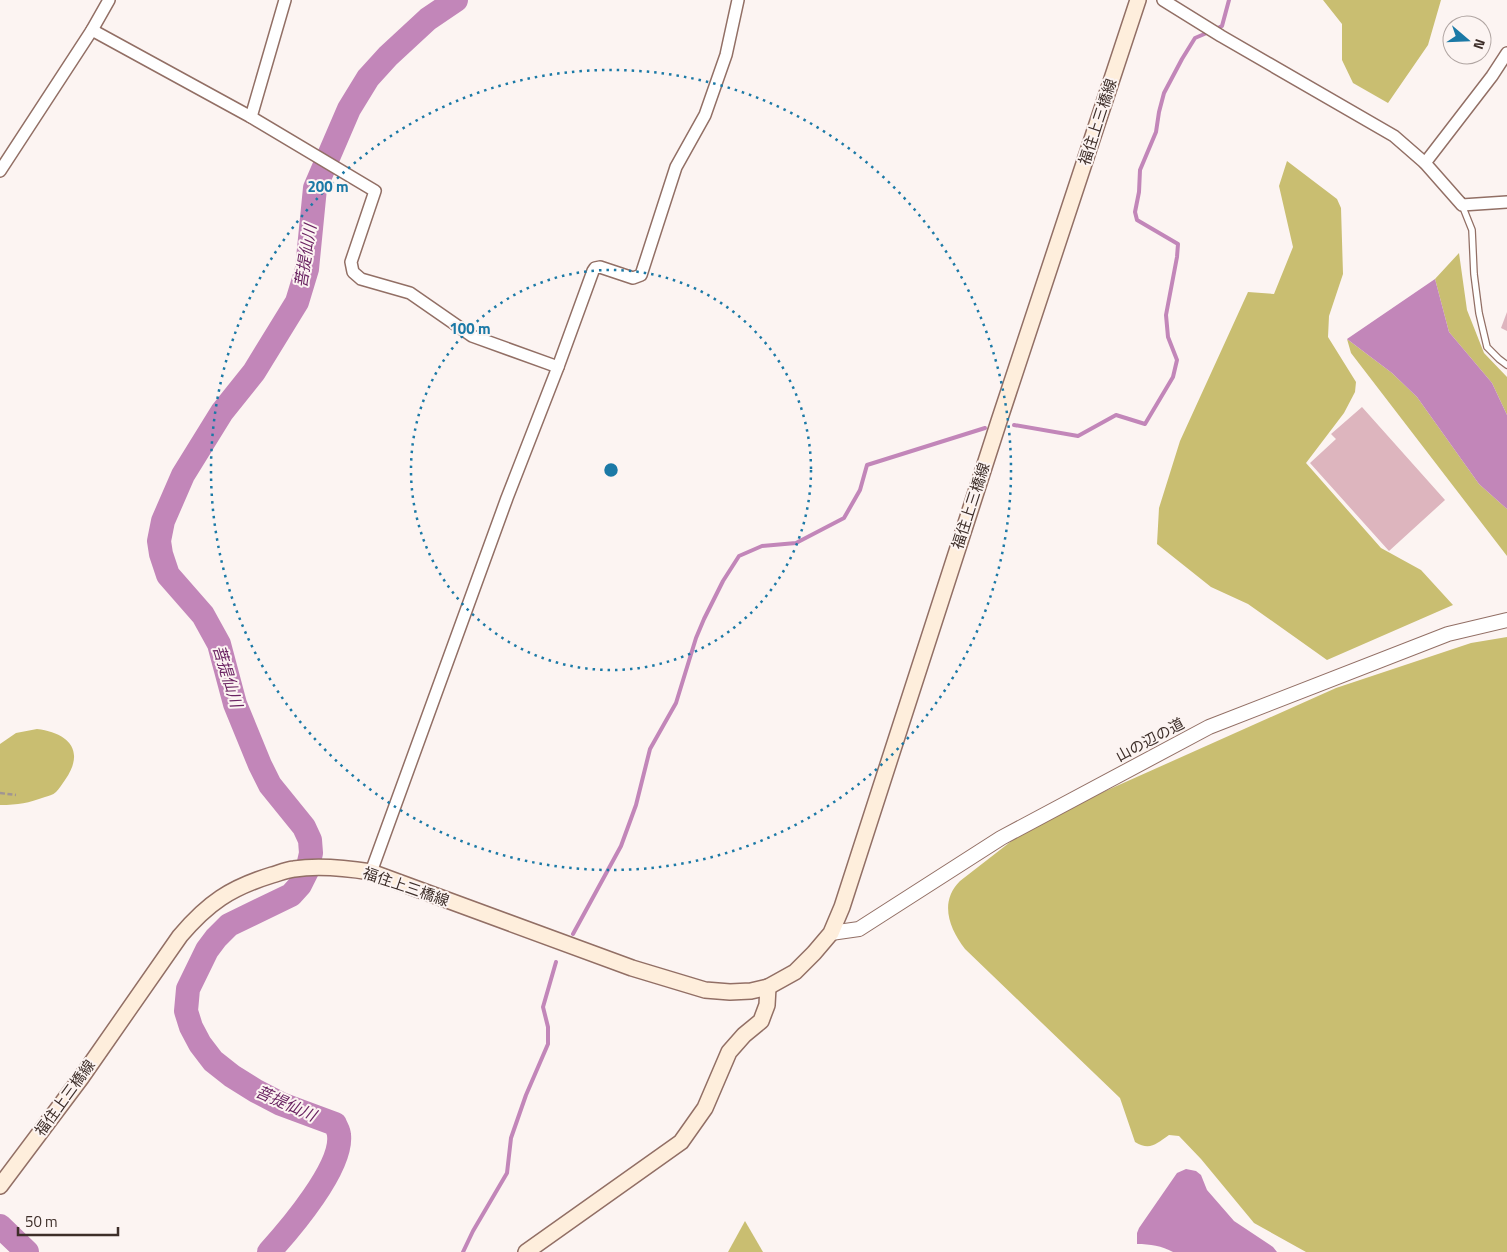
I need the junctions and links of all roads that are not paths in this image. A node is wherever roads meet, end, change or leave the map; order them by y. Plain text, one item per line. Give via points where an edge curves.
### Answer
1 (109, 0) edge
2 (285, 0) edge
3 (738, 0) edge
4 (1138, 0) edge
5 (1162, 0) edge
6 (92, 30) junction
7 (1507, 53) edge
8 (251, 117) junction
9 (1425, 163) junction
10 (0, 171) edge
11 (1507, 202) edge
12 (1462, 205) junction
13 (1507, 365) edge
14 (558, 367) junction
15 (1507, 620) edge
16 (371, 872) junction
17 (831, 933) junction
18 (768, 987) junction
19 (0, 1186) edge
20 (526, 1252) edge

1 - 6 street
2 - 8 street
3 - 14 street via 726,55 705,115 676,167 641,275 633,278 595,268
4 - 17 main road, 福住上三橋線
5 - 9 street via 1394,136
6 - 8 street
6 - 10 street
7 - 9 street
8 - 14 street via 375,191 352,262 353,272 360,279 410,293 472,336
9 - 12 street
11 - 12 street
12 - 13 lane via 1472,230 1479,313 1487,347
14 - 16 street
15 - 17 street, 山の辺の道 via 1448,634 1209,727 1001,838 859,929
16 - 18 main road, 福住上三橋線 via 574,948 705,990 730,992
16 - 19 main road, 福住上三橋線 via 323,867 293,869 256,880 222,896 197,916
17 - 18 main road, 福住上三橋線 via 794,972
18 - 20 main road via 767,1005 761,1021 729,1052 704,1108 681,1142

